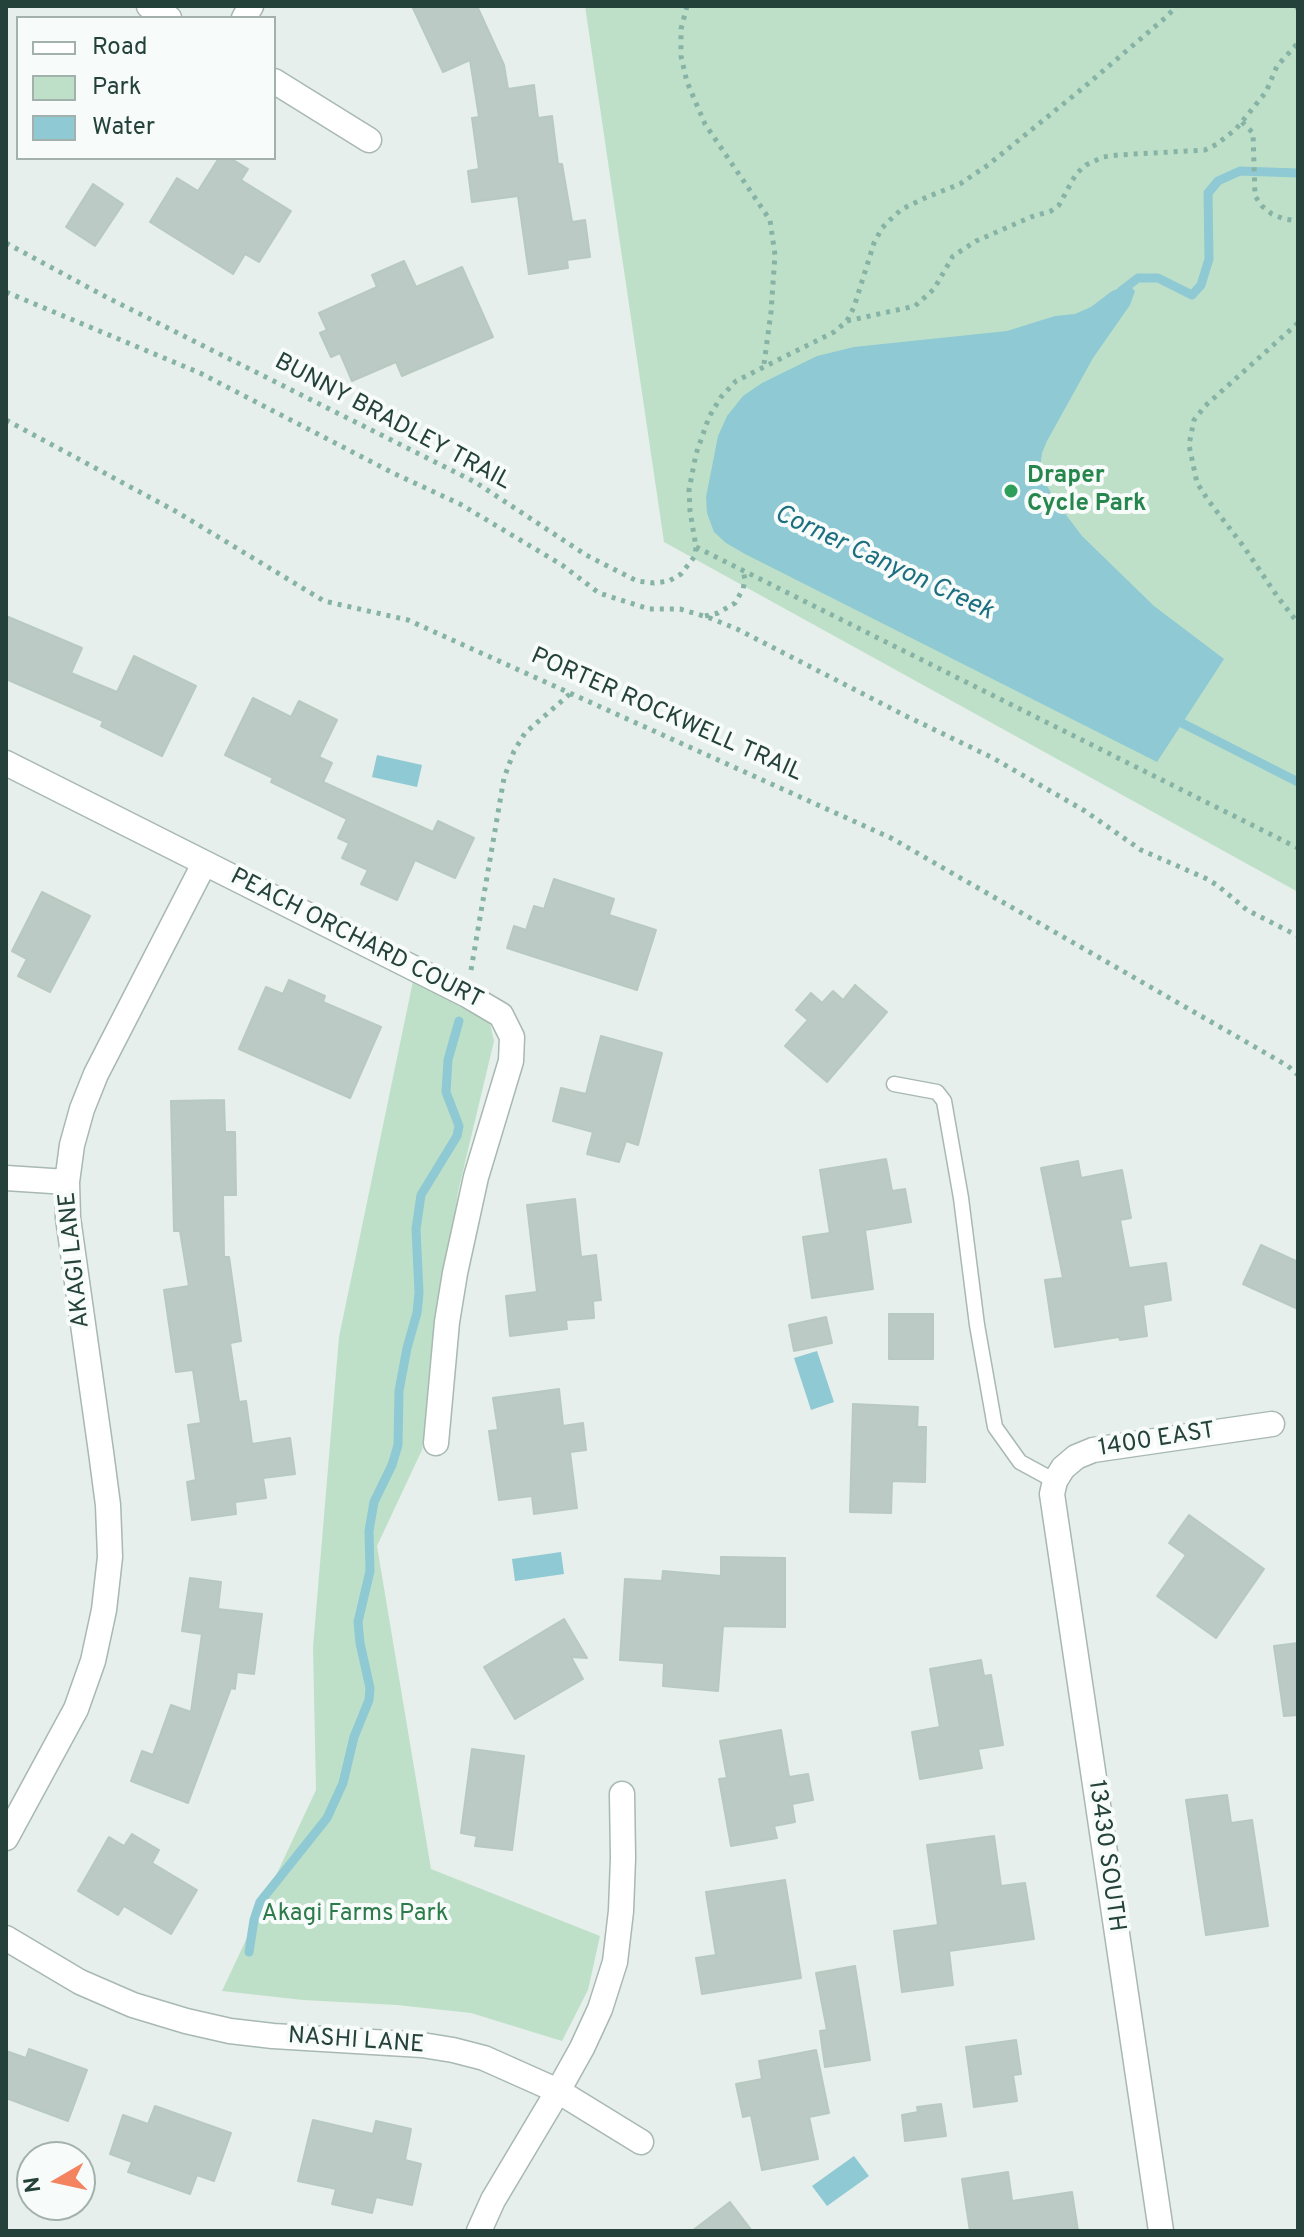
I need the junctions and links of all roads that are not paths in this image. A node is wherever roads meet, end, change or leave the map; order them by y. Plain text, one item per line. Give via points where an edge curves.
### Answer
1 (276, 82) edge
2 (369, 140) dead end
3 (6, 763) edge
4 (204, 864) junction
5 (894, 1084) dead end
6 (6, 1178) edge
7 (67, 1182) junction
8 (1272, 1424) dead end
9 (436, 1443) dead end
10 (1055, 1481) junction
11 (622, 1794) dead end
12 (6, 1838) edge
13 (6, 1938) edge
14 (558, 2091) junction
15 (641, 2142) dead end
16 (479, 2231) edge
17 (1161, 2231) edge

1 - 2 street
3 - 4 street
4 - 7 street, AKAGI LANE via 91,1086 72,1145
4 - 9 street, PEACH ORCHARD COURT via 467,995 501,1015 508,1027 511,1061 476,1177 455,1273
5 - 10 lane via 937,1092 944,1101 995,1427 1020,1462
6 - 7 street
7 - 12 street, AKAGI LANE via 110,1557 93,1661 76,1709
8 - 10 street, 1400 EAST via 1093,1450 1076,1457
10 - 17 street, 13430 SOUTH via 1055,1524
11 - 14 street via 615,1962 600,2009
13 - 14 street, NASHI LANE via 80,1982 186,2021 273,2036 453,2050
14 - 15 street, NASHI LANE
14 - 16 street

